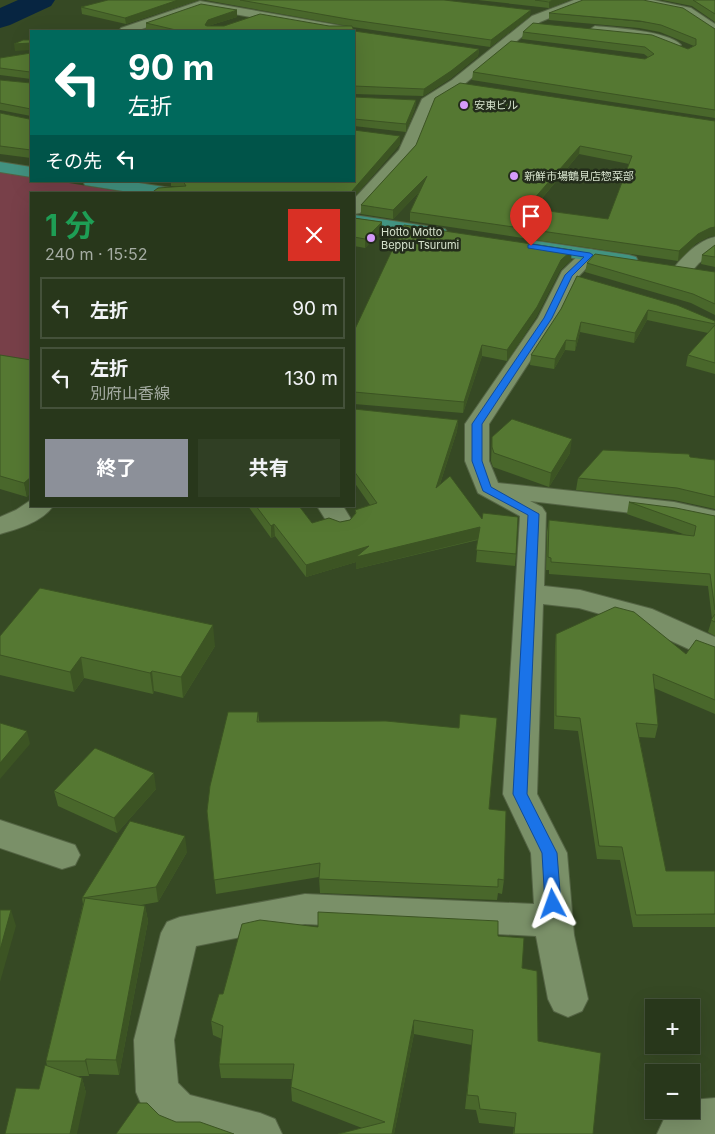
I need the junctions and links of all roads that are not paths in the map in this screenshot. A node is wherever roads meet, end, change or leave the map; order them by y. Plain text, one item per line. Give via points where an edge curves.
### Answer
1 (584, 0) edge
2 (635, 0) edge
3 (202, 1) edge
4 (259, 15) junction
5 (530, 17) junction
6 (231, 25) edge
7 (319, 26) junction
8 (556, 26) edge
9 (583, 29) edge
10 (128, 30) edge
11 (309, 30) edge
12 (342, 30) edge
13 (715, 30) edge
14 (506, 42) junction
15 (526, 45) edge
16 (474, 50) edge
17 (688, 50) edge
18 (493, 53) junction
19 (457, 83) junction
20 (476, 86) edge
21 (409, 102) edge
22 (427, 102) junction
23 (393, 137) edge
24 (413, 139) junction
25 (0, 167) edge
26 (30, 172) edge
27 (98, 182) edge
28 (164, 192) edge
29 (355, 208) edge
30 (355, 220) edge
31 (452, 234) edge
32 (715, 242) edge
33 (521, 245) edge
34 (590, 255) junction
35 (646, 264) edge
36 (664, 266) edge
37 (683, 269) junction
38 (707, 273) edge
39 (487, 488) junction
40 (22, 511) edge
41 (715, 519) edge
42 (0, 526) edge
43 (529, 593) junction
44 (715, 649) edge
45 (0, 834) edge
46 (62, 855) dead end
47 (554, 921) junction
48 (568, 999) dead end
49 (715, 1118) edge
50 (260, 1134) edge
51 (679, 1134) edge

1 - 5 street
2 - 13 street via 687,10
3 - 4 street
3 - 10 street
4 - 6 street
4 - 7 street
5 - 8 street
5 - 14 street
7 - 11 street
7 - 12 street
9 - 17 street via 655,37
14 - 15 street
14 - 18 street
16 - 18 street
18 - 19 street
19 - 20 street
19 - 22 street
21 - 22 street
22 - 24 street
23 - 24 street
24 - 29 street via 406,152
25 - 26 main road
27 - 28 main road
30 - 31 main road
32 - 37 street
33 - 34 main road
34 - 35 main road
34 - 39 street via 548,318 467,423
36 - 37 main road
37 - 38 main road
39 - 41 street via 674,510
39 - 43 street via 533,514
40 - 42 street
43 - 44 street via 580,599 642,616
43 - 47 street via 520,794 549,853
45 - 46 street
47 - 48 street
47 - 50 street via 305,910 180,933 154,1040 157,1092 178,1113
49 - 51 street via 689,1121

